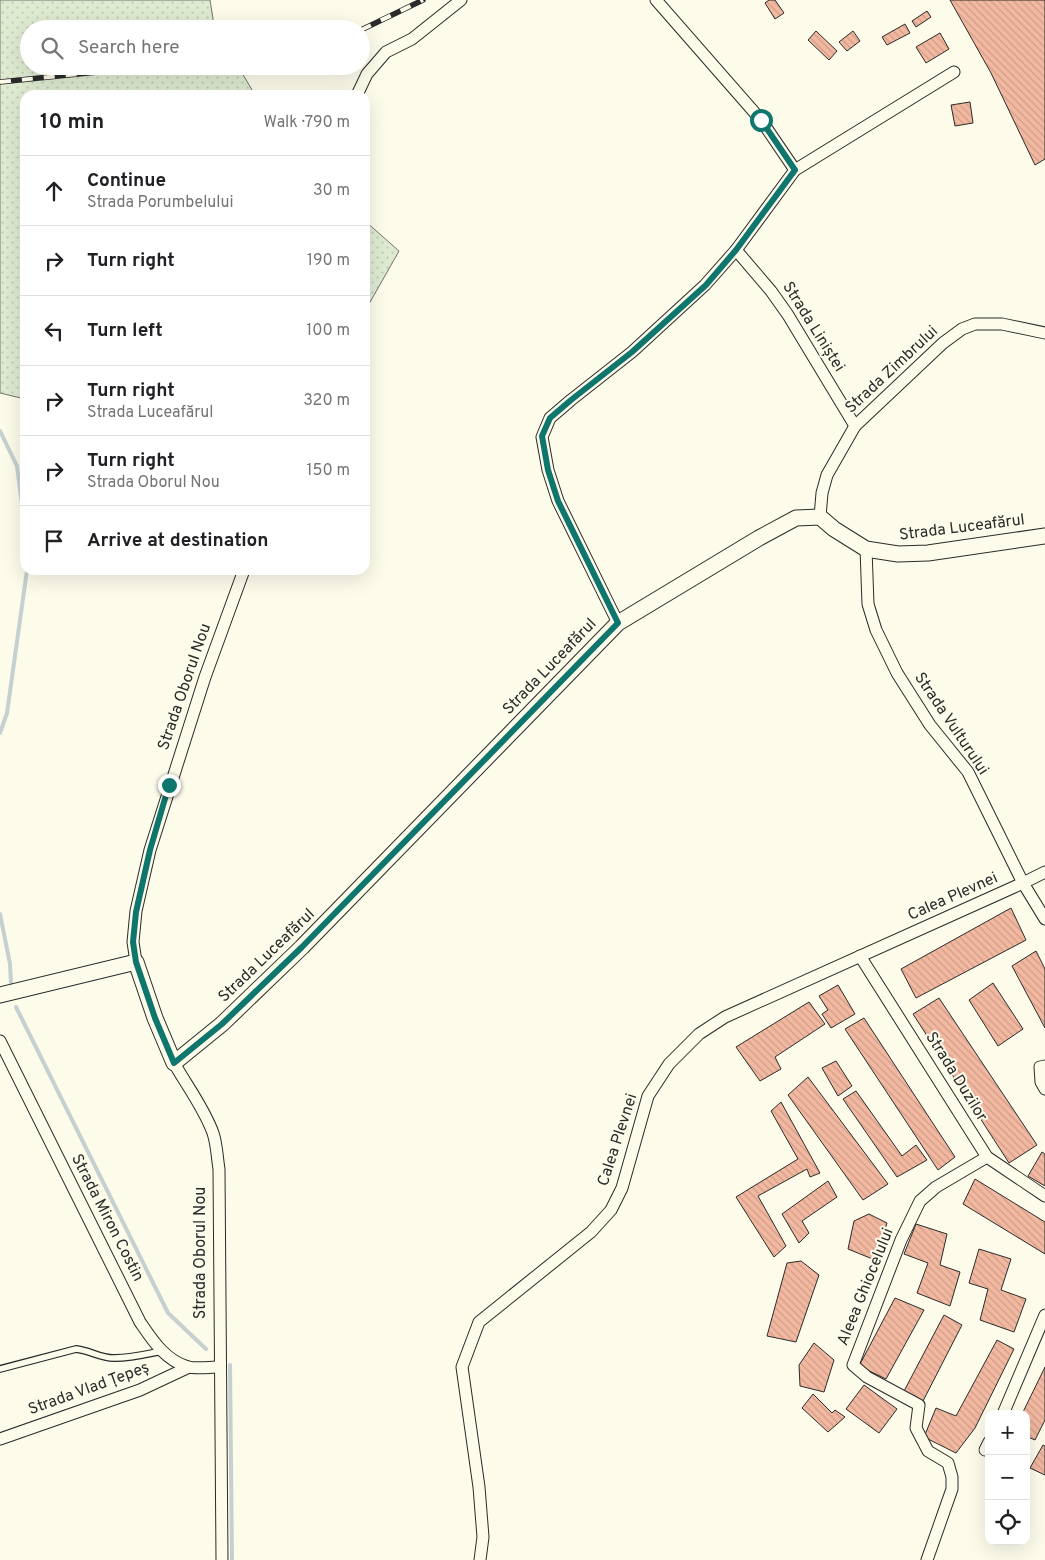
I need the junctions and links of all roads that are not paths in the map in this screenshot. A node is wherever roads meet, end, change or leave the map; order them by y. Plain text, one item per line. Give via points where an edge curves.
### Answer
1 (461, 0) edge
2 (656, 0) edge
3 (370, 70) edge
4 (954, 72) dead end
5 (366, 75) edge
6 (359, 90) edge
7 (795, 170) junction
8 (736, 250) junction
9 (1045, 333) edge
10 (855, 426) junction
11 (820, 517) junction
12 (1045, 536) edge
13 (866, 549) junction
14 (242, 575) edge
15 (618, 623) junction
16 (1045, 872) edge
17 (1023, 883) junction
18 (1045, 919) edge
19 (860, 956) junction
20 (136, 962) junction
21 (0, 995) edge
22 (0, 1041) edge
23 (174, 1063) junction
24 (1045, 1066) edge
25 (1045, 1089) edge
26 (986, 1157) junction
27 (1045, 1196) edge
28 (1045, 1315) edge
29 (162, 1351) junction
30 (189, 1367) junction
31 (219, 1367) junction
32 (0, 1369) edge
33 (1005, 1410) edge
34 (0, 1439) edge
35 (222, 1560) edge
36 (480, 1560) edge
37 (927, 1560) edge

1 - 3 street via 412,39 386,52
2 - 7 street via 761,120
4 - 7 street
5 - 6 street
7 - 8 street
8 - 10 street, Strada Liniștei via 788,315
8 - 15 street via 706,285 632,352 550,418 542,436 558,501
9 - 10 street, Strada Zimbrului via 1002,324 976,324 962,329 942,343
10 - 11 street, Strada Zimbrului via 827,475
11 - 13 street, Strada Luceafărul
11 - 15 street, Strada Luceafărul via 796,518
12 - 13 street, Strada Luceafărul via 928,553 898,554
13 - 17 street, Strada Vulturului via 868,604 876,630 897,673 930,725 968,772
14 - 20 street, Strada Oborul Nou via 205,677 150,850 136,912 133,942
15 - 23 street, Strada Luceafărul via 302,947 222,1024
16 - 17 street, Calea Plevnei
17 - 18 street, Strada Vulturului
17 - 19 street, Calea Plevnei
19 - 26 street, Strada Duzilor
19 - 36 street, Calea Plevnei via 725,1017 699,1034 669,1064 648,1096 622,1188 611,1210 591,1232 479,1322 462,1366 479,1487 483,1537
20 - 21 street
20 - 23 street, Strada Oborul Nou
22 - 29 street, Strada Miron Costin via 140,1322
23 - 31 street, Strada Oborul Nou via 207,1119 217,1149
24 - 25 street via 1040,1067
26 - 27 street, Strada Duzilor
26 - 37 street, Aleea Ghiocelului via 936,1187 920,1201 901,1240 853,1365 867,1377 919,1405 916,1428 924,1444 928,1451 948,1463 952,1489
28 - 33 street
29 - 30 street, Strada Miron Costin via 168,1358
29 - 32 lane via 114,1358 76,1349
30 - 31 street, Strada Miron Costin
30 - 34 street, Strada Vlad Țepeș via 140,1390
31 - 35 street, Strada Oborul Nou

